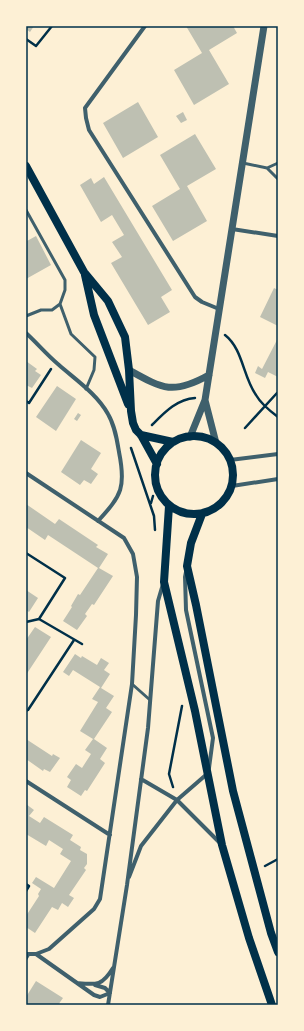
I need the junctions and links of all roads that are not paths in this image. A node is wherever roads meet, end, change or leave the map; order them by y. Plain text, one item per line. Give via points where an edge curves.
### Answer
1 (145, 26) edge
2 (264, 26) edge
3 (242, 163) junction
4 (278, 163) edge
5 (26, 166) edge
6 (267, 168) junction
7 (278, 178) edge
8 (26, 210) edge
9 (232, 229) junction
10 (278, 236) edge
11 (84, 272) junction
12 (60, 304) junction
13 (219, 309) junction
14 (26, 316) edge
15 (26, 333) edge
16 (129, 370) junction
17 (209, 376) junction
18 (86, 389) junction
19 (205, 400) junction
20 (131, 411) junction
21 (141, 435) junction
22 (190, 437) junction
23 (173, 442) junction
24 (216, 443) junction
25 (278, 454) edge
26 (230, 460) junction
27 (157, 464) junction
28 (26, 473) edge
29 (278, 479) edge
30 (232, 486) junction
31 (170, 506) junction
32 (202, 514) junction
33 (98, 521) junction
34 (187, 566) junction
35 (164, 582) junction
36 (132, 684) junction
37 (150, 700) junction
38 (208, 773) junction
39 (141, 779) junction
40 (26, 781) edge
41 (177, 800) junction
42 (110, 835) junction
43 (222, 845) junction
44 (127, 885) junction
45 (278, 952) edge
46 (28, 954) edge
47 (36, 954) junction
48 (26, 959) edge
49 (114, 966) junction
50 (106, 978) junction
51 (77, 983) junction
52 (95, 985) junction
53 (105, 988) junction
54 (110, 993) junction
55 (104, 995) junction
56 (109, 998) junction
57 (108, 1005) edge
58 (272, 1005) edge

1 - 13 street via 85,108 89,130 195,297
2 - 3 street
3 - 6 lane
3 - 9 street
4 - 6 lane
5 - 11 main road
6 - 7 lane
8 - 12 lane via 65,280 65,290
9 - 10 street
9 - 13 street
11 - 16 main road via 108,301 125,337
11 - 20 main road via 94,315
12 - 14 lane via 52,310 41,310
12 - 18 lane via 72,334 95,357 94,370
13 - 17 street
15 - 18 street
16 - 17 street via 157,385 171,388 195,383
16 - 20 main road
17 - 19 street
18 - 33 street via 97,398 109,415 122,464 123,482 118,498
19 - 22 street
19 - 24 street
20 - 21 main road via 136,430
21 - 23 main road
21 - 27 main road
22 - 23 main road
22 - 24 main road via 208,439
23 - 27 main road via 160,455
24 - 26 main road
25 - 26 street
26 - 30 main road
27 - 31 main road via 156,487
28 - 33 street
29 - 30 street
30 - 32 main road via 220,504 212,511
31 - 32 main road via 179,512
31 - 35 main road
32 - 34 main road via 191,543
33 - 36 street via 124,538 133,554 137,577
34 - 38 street via 186,610 213,738
34 - 45 main road via 233,791
35 - 37 street via 158,601
35 - 38 main road
36 - 37 lane
36 - 42 street
37 - 39 street
38 - 41 street
38 - 43 main road
39 - 41 street
39 - 44 street
40 - 42 street
41 - 43 street
41 - 44 street via 141,846
42 - 47 street via 100,899 94,909 49,949
43 - 58 main road via 248,938
44 - 49 street
46 - 47 street
46 - 48 lane
47 - 51 street
49 - 50 street
49 - 54 street
50 - 52 street
50 - 53 street
51 - 52 street
51 - 55 street via 94,995
52 - 53 street
53 - 54 street
53 - 55 street
54 - 55 street
54 - 56 street
55 - 56 street
56 - 57 street

